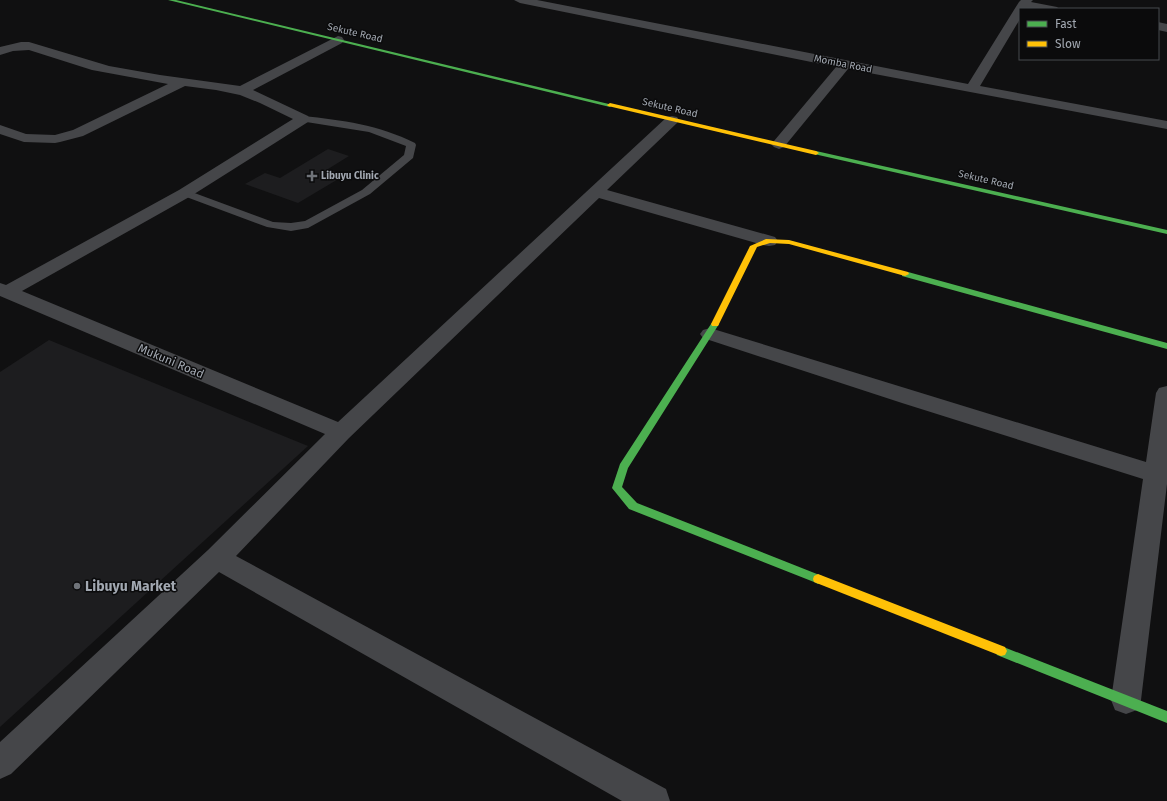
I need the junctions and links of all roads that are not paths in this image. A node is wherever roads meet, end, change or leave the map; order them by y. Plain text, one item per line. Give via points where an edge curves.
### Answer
1 (170, 0) edge
2 (525, 0) edge
3 (184, 1) edge
4 (1025, 2) edge
5 (1050, 8) edge
6 (1019, 12) edge
7 (338, 40) junction
8 (0, 51) edge
9 (845, 64) junction
10 (183, 82) junction
11 (973, 88) junction
12 (241, 91) junction
13 (303, 118) junction
14 (672, 120) junction
15 (1167, 125) edge
16 (0, 129) edge
17 (778, 144) junction
18 (594, 192) junction
19 (185, 193) junction
20 (1167, 232) edge
21 (769, 240) junction
22 (4, 291) edge
23 (710, 334) junction
24 (1167, 346) edge
25 (1167, 393) edge
26 (341, 432) junction
27 (1157, 474) junction
28 (217, 558) junction
29 (1126, 700) junction
30 (1167, 717) edge
31 (0, 763) edge
32 (654, 801) edge

1 - 3 street, Sekute Road
2 - 9 street, Momba Road
3 - 7 street, Sekute Road
4 - 5 street
6 - 11 street
7 - 12 street
7 - 14 street, Sekute Road
8 - 10 street via 13,46 38,46 68,59 96,67
9 - 11 street, Momba Road
9 - 17 street
10 - 12 street
10 - 16 street via 78,133 56,139 24,138
11 - 15 street, Momba Road
12 - 13 street via 260,97
13 - 19 street
13 - 19 lane via 368,128 399,138 411,145 410,156 366,192 308,224 290,228 271,225
14 - 17 street, Sekute Road
14 - 18 street
17 - 20 street, Sekute Road
18 - 21 street
18 - 26 street
19 - 22 street
21 - 23 street via 754,246
21 - 24 street via 790,242
22 - 26 street, Mukuni Road
23 - 27 street
23 - 29 street via 623,467 617,488 633,506
25 - 27 street
26 - 28 street
27 - 29 street
28 - 31 street
28 - 32 street
29 - 30 street

